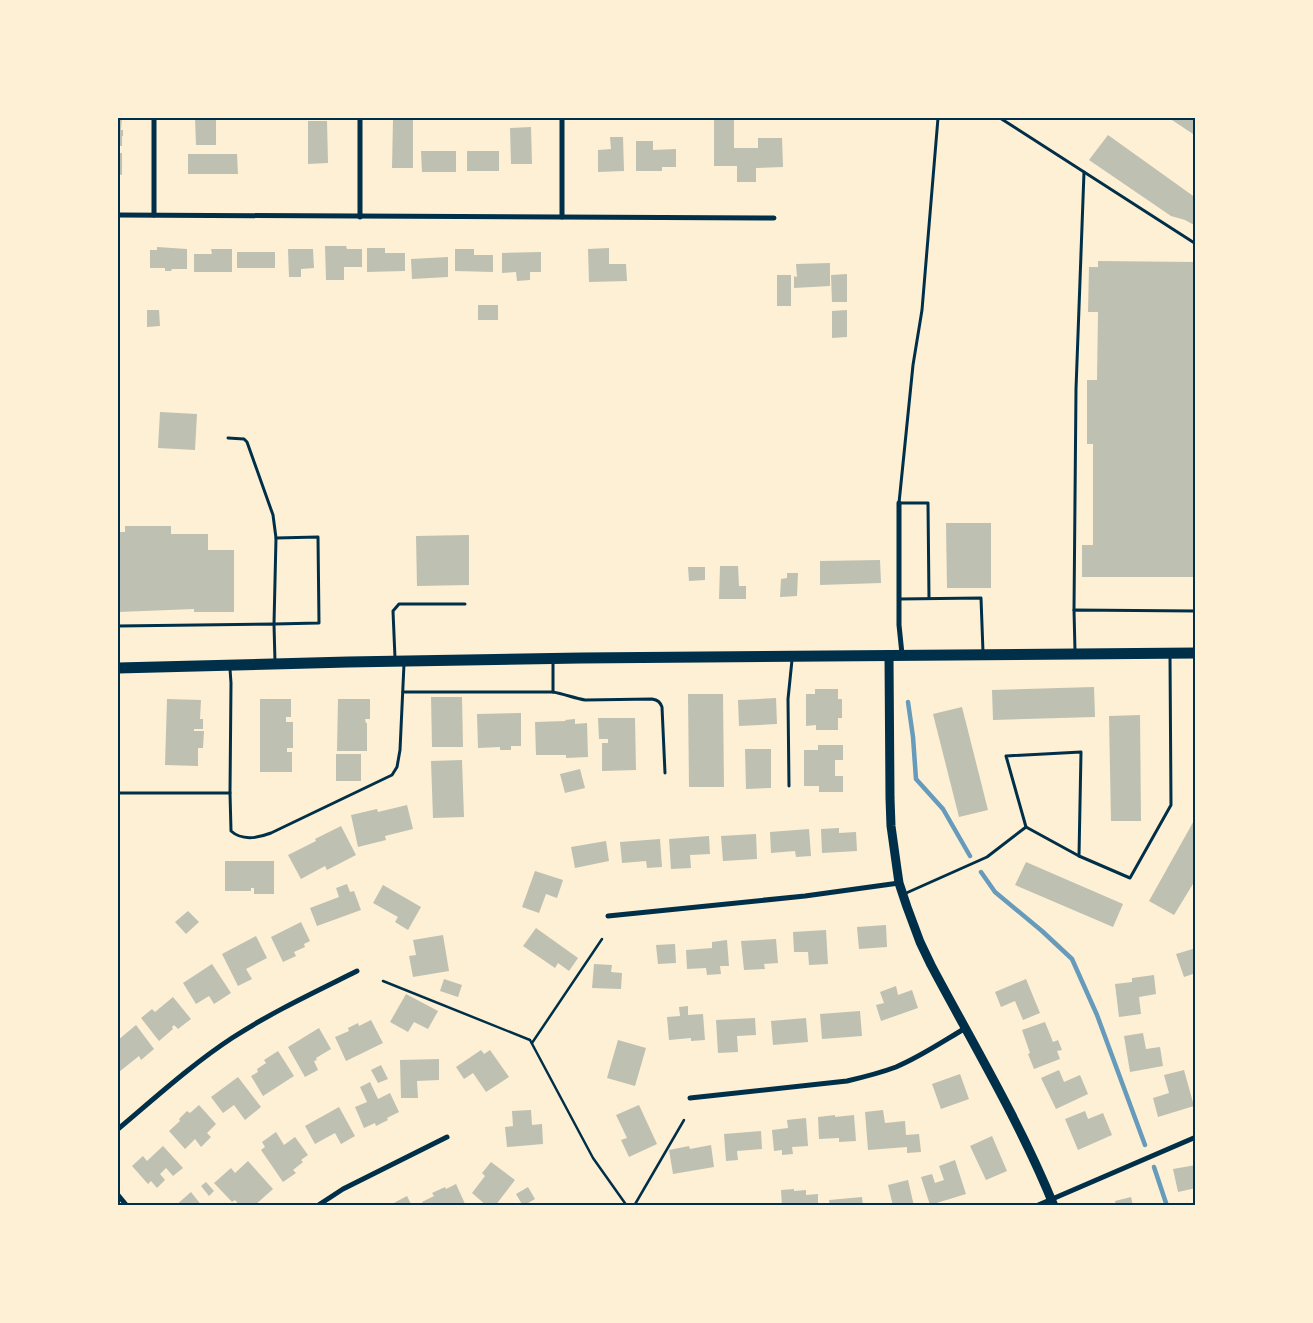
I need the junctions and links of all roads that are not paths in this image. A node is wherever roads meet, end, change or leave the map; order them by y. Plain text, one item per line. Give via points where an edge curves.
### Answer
1 (154, 118) edge
2 (360, 118) edge
3 (562, 118) edge
4 (938, 118) edge
5 (1000, 118) edge
6 (1084, 172) junction
7 (118, 215) edge
8 (154, 215) junction
9 (360, 217) junction
10 (562, 217) junction
11 (774, 218) dead end
12 (1196, 244) edge
13 (228, 438) dead end
14 (899, 502) junction
15 (276, 538) junction
16 (899, 598) junction
17 (929, 598) junction
18 (465, 604) dead end
19 (1074, 610) junction
20 (1196, 611) edge
21 (274, 624) junction
22 (118, 626) edge
23 (1170, 653) junction
24 (1196, 653) edge
25 (1075, 655) junction
26 (793, 656) junction
27 (889, 656) junction
28 (902, 656) junction
29 (983, 656) junction
30 (552, 658) junction
31 (400, 661) junction
32 (275, 664) junction
33 (230, 665) junction
34 (118, 668) edge
35 (403, 692) junction
36 (554, 692) junction
37 (665, 773) dead end
38 (790, 786) dead end
39 (230, 793) junction
40 (118, 794) edge
41 (1026, 827) junction
42 (1079, 856) junction
43 (899, 883) junction
44 (903, 895) junction
45 (608, 916) dead end
46 (357, 970) dead end
47 (964, 1029) junction
48 (690, 1098) dead end
49 (118, 1129) edge
50 (447, 1137) dead end
51 (1196, 1137) edge
52 (118, 1195) edge
53 (1053, 1202) edge
54 (127, 1206) edge
55 (317, 1206) edge
56 (1036, 1206) edge

1 - 8 street
2 - 9 street
3 - 10 street
4 - 14 lane via 922,310
5 - 6 lane
6 - 12 lane
6 - 19 lane via 1076,389
7 - 8 street
8 - 9 street
9 - 10 street
10 - 11 street
13 - 15 lane via 246,442 273,515
14 - 16 street
14 - 17 lane via 928,503
15 - 21 lane
15 - 21 lane via 318,537 318,623
16 - 17 lane
16 - 28 street
17 - 29 lane via 981,598
18 - 31 lane via 399,604 393,611
19 - 20 lane
19 - 25 lane
21 - 22 lane
21 - 32 lane
23 - 24 main road
23 - 25 main road
23 - 42 lane via 1171,805 1130,878
25 - 29 main road
26 - 27 main road
26 - 30 main road
26 - 38 lane via 788,700
27 - 28 main road
27 - 43 street via 891,826
28 - 29 main road
30 - 31 main road
30 - 36 lane
31 - 32 main road
31 - 35 lane
32 - 33 main road
33 - 34 main road
33 - 39 lane
35 - 36 lane
35 - 39 lane via 400,750 392,775 259,837 236,836 232,831
36 - 37 lane via 585,700 656,700 662,708
39 - 40 lane
41 - 42 lane
41 - 42 lane via 1006,756 1081,752
41 - 44 lane via 987,857
43 - 44 street
43 - 45 street
44 - 47 street via 920,942
46 - 49 street via 232,1038
47 - 48 street via 896,1067 867,1077
47 - 53 street via 1036,1163
50 - 55 street via 343,1189
51 - 53 street
52 - 54 street
53 - 56 street

